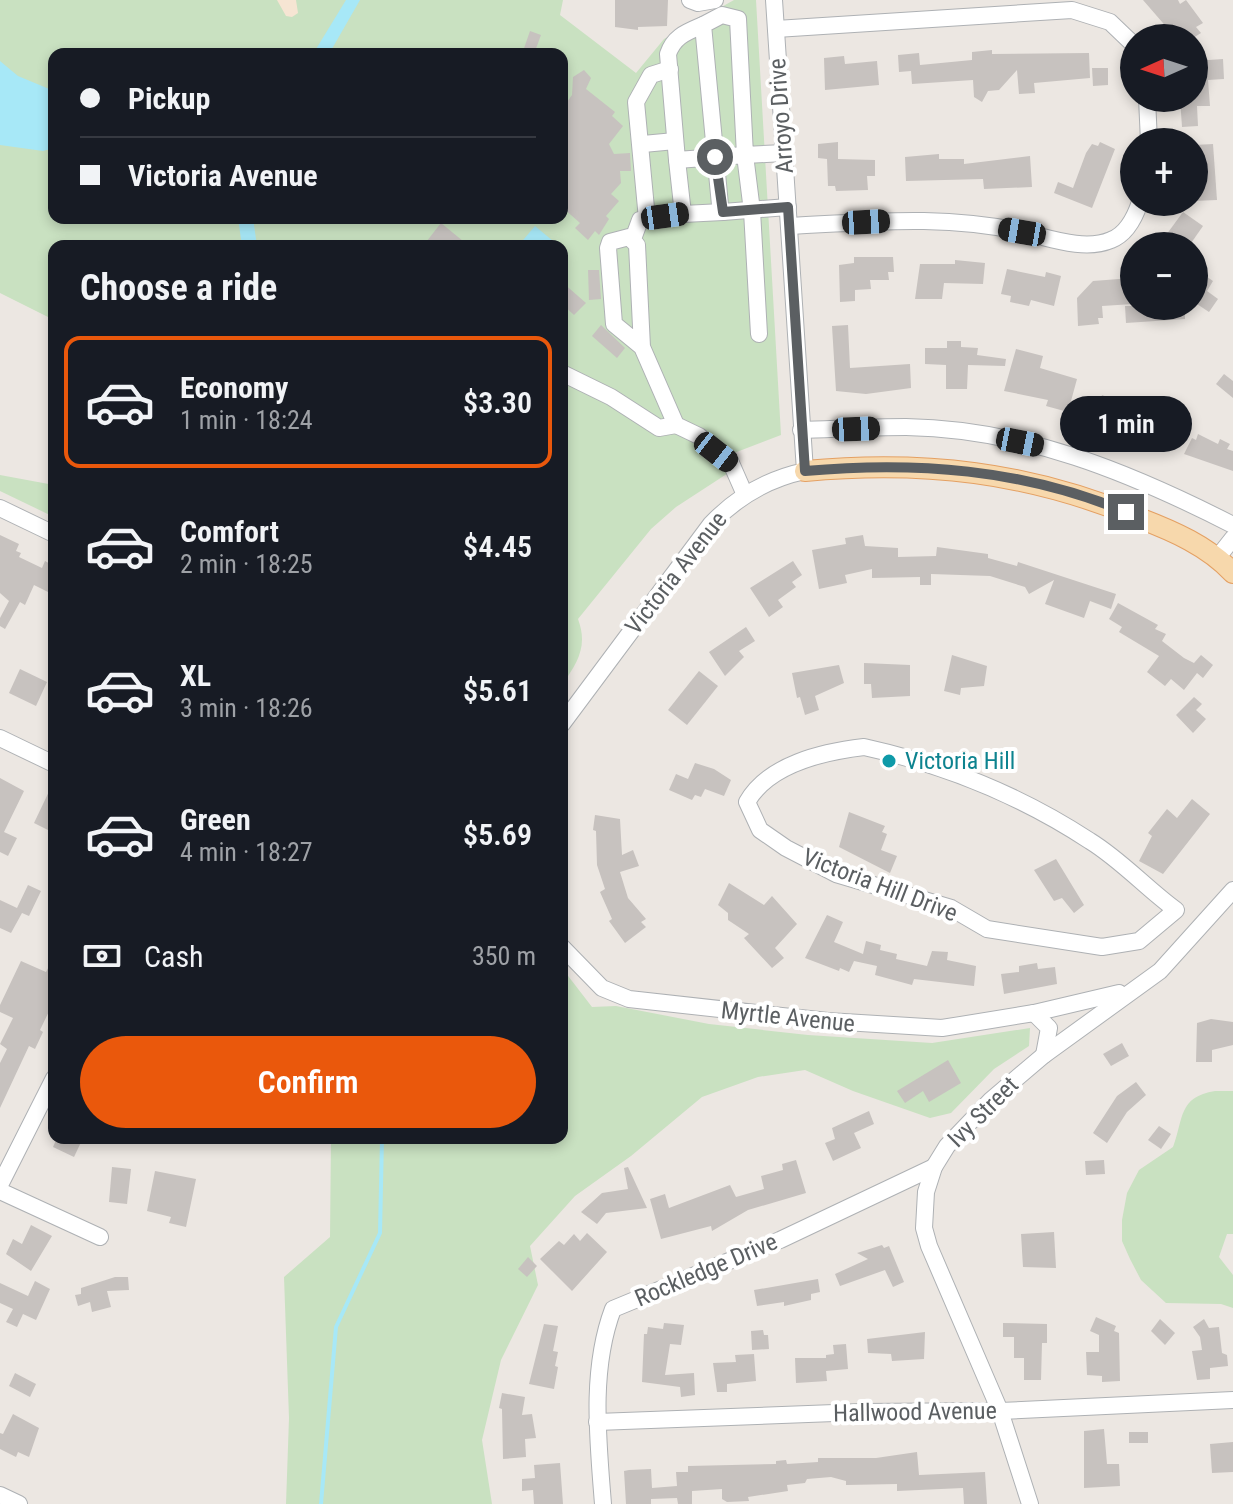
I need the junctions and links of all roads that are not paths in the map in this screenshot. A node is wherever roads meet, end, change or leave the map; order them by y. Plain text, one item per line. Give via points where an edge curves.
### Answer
1 (690, 0) edge
2 (715, 0) edge
3 (774, 0) edge
4 (703, 25) junction
5 (776, 29) junction
6 (1120, 32) edge
7 (670, 69) junction
8 (675, 141) junction
9 (643, 144) junction
10 (784, 153) junction
11 (745, 155) junction
12 (715, 157) junction
13 (677, 160) junction
14 (788, 207) junction
15 (752, 211) junction
16 (723, 212) junction
17 (683, 214) junction
18 (1133, 216) edge
19 (647, 219) junction
20 (789, 226) junction
21 (633, 239) junction
22 (759, 334) dead end
23 (642, 347) junction
24 (568, 376) edge
25 (676, 425) junction
26 (801, 430) junction
27 (805, 471) junction
28 (745, 495) junction
29 (0, 508) edge
30 (1233, 525) edge
31 (48, 531) edge
32 (1233, 538) edge
33 (1218, 557) junction
34 (1233, 573) edge
35 (568, 716) edge
36 (0, 738) edge
37 (48, 761) edge
38 (1233, 890) edge
39 (1176, 910) junction
40 (1201, 927) junction
41 (568, 953) edge
42 (1127, 991) junction
43 (1034, 1013) junction
44 (1044, 1055) junction
45 (48, 1090) edge
46 (934, 1167) junction
47 (0, 1188) edge
48 (100, 1237) dead end
49 (1233, 1400) edge
50 (1000, 1411) junction
51 (597, 1422) junction
52 (0, 1495) edge
53 (19, 1504) edge
54 (603, 1504) edge
55 (1030, 1504) edge

1 - 2 street
3 - 5 street, Arroyo Drive
4 - 7 street via 672,42
4 - 11 street via 722,15 738,19
4 - 12 street
5 - 6 street via 1072,10 1110,22
5 - 10 street, Arroyo Drive
7 - 8 street
7 - 9 street via 651,75 636,102 637,138
8 - 9 street
8 - 13 street
9 - 19 street
10 - 11 street
10 - 14 street, Arroyo Drive
11 - 12 street
11 - 15 street
12 - 13 street
12 - 16 street
13 - 17 street
14 - 15 street
14 - 20 street, Arroyo Drive
15 - 16 street
15 - 22 street
16 - 17 street
17 - 19 street
18 - 20 street via 1125,231 1094,244 969,222
19 - 21 street via 640,220
20 - 26 street, Arroyo Drive
21 - 23 street
21 - 23 street via 622,237 608,248 613,317 621,332
23 - 25 street
24 - 25 street via 659,428
25 - 28 street via 699,436 731,463
26 - 27 street, Arroyo Drive
26 - 30 street via 907,427 1046,447 1111,467
27 - 28 street, Victoria Avenue
27 - 33 main road, Victoria Avenue via 937,467 1015,478 1106,504
28 - 35 street, Victoria Avenue via 702,534
29 - 31 street
32 - 33 street
33 - 34 main road, Victoria Avenue
36 - 37 street
38 - 40 street, Ivy Street
39 - 39 street, Victoria Hill Drive via 1139,941 1102,947 987,929 951,908 836,874 786,848 760,830 747,802 756,786 829,751 864,747 913,758 991,785 1092,842
39 - 40 street, Victoria Hill Drive
40 - 42 street, Ivy Street via 1160,971
41 - 43 street, Myrtle Avenue via 602,988 643,1002 914,1028
42 - 43 street, Myrtle Avenue
42 - 44 street, Ivy Street
43 - 44 street via 1049,1028
44 - 46 street, Ivy Street via 966,1124
45 - 47 street
46 - 50 street, Ivy Street via 924,1208 929,1246
46 - 51 street, Rockledge Drive via 780,1240 613,1309 603,1335
47 - 48 street
49 - 50 street, Hallwood Avenue
50 - 51 street, Hallwood Avenue
50 - 55 street, Ivy Street
51 - 54 street, Rockledge Drive
52 - 53 street

